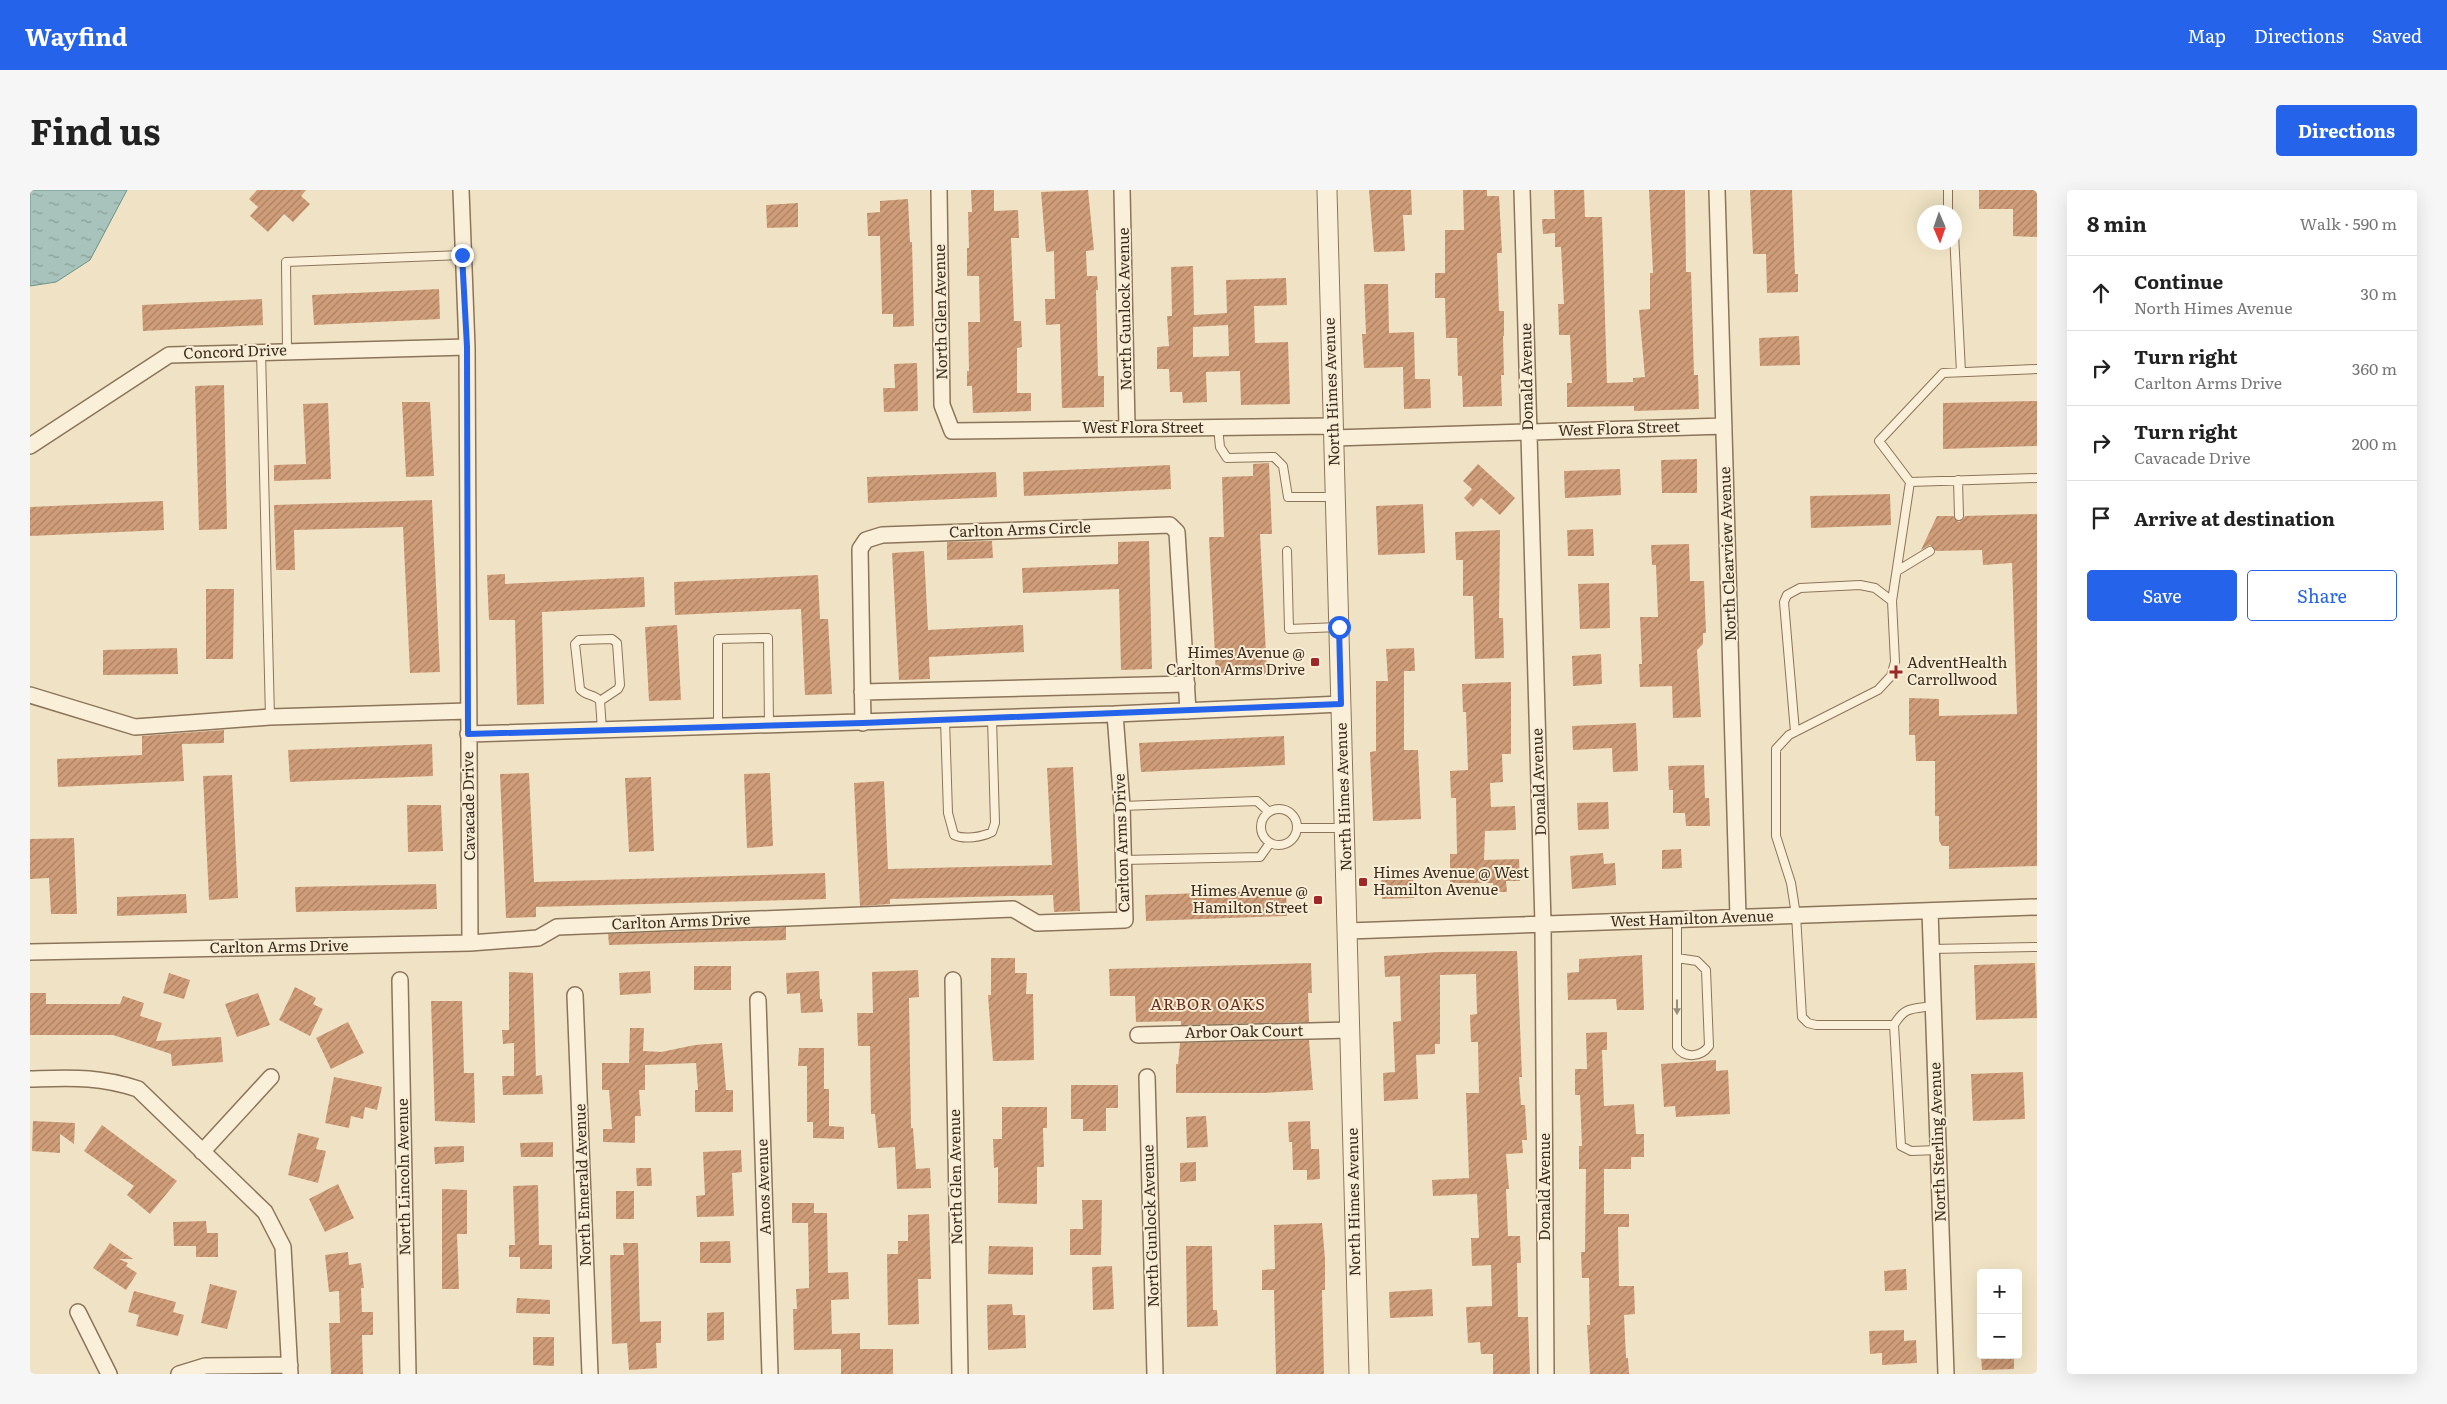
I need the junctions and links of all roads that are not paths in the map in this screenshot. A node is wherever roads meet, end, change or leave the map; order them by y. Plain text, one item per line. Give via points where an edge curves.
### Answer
1 (461, 190) edge
2 (939, 190) edge
3 (1122, 190) edge
4 (1327, 190) edge
5 (1522, 190) edge
6 (1717, 190) edge
7 (1948, 190) edge
8 (1948, 205) edge
9 (1955, 250) edge
10 (462, 255) junction
11 (467, 347) junction
12 (287, 350) junction
13 (261, 351) junction
14 (2037, 369) edge
15 (1960, 372) junction
16 (1724, 426) junction
17 (1127, 427) junction
18 (1218, 427) junction
19 (952, 431) joint
20 (1333, 432) junction
21 (1528, 432) junction
22 (30, 446) edge
23 (2037, 478) edge
24 (1958, 480) junction
25 (1910, 482) junction
26 (1335, 497) junction
27 (1959, 516) dead end
28 (1288, 551) dead end
29 (1930, 551) dead end
30 (1898, 571) junction
31 (1892, 602) junction
32 (1339, 627) junction
33 (1186, 684) junction
34 (862, 692) junction
35 (30, 695) edge
36 (600, 701) junction
37 (1341, 704) junction
38 (1188, 711) junction
39 (468, 712) junction
40 (1116, 714) junction
41 (270, 717) junction
42 (992, 718) junction
43 (945, 720) junction
44 (863, 723) junction
45 (769, 725) junction
46 (718, 727) junction
47 (602, 730) junction
48 (1795, 732) junction
49 (468, 734) junction
50 (1122, 806) junction
51 (1269, 812) junction
52 (1297, 828) junction
53 (1345, 828) junction
54 (1270, 843) junction
55 (1123, 860) junction
56 (2037, 907) edge
57 (1930, 911) junction
58 (1796, 915) junction
59 (1738, 917) junction
60 (1677, 919) junction
61 (1543, 924) junction
62 (1348, 931) junction
63 (470, 943) junction
64 (2037, 947) edge
65 (1931, 949) junction
66 (30, 952) edge
67 (1677, 958) junction
68 (400, 980) dead end
69 (953, 980) dead end
70 (575, 995) dead end
71 (758, 1000) dead end
72 (1933, 1006) junction
73 (1894, 1025) junction
74 (1350, 1030) junction
75 (1138, 1035) dead end
76 (271, 1077) dead end
77 (1147, 1077) dead end
78 (30, 1079) edge
79 (1938, 1150) junction
80 (202, 1152) junction
81 (78, 1312) dead end
82 (290, 1369) edge
83 (109, 1374) edge
84 (179, 1374) edge
85 (408, 1374) edge
86 (590, 1374) edge
87 (770, 1374) edge
88 (960, 1374) edge
89 (1156, 1374) edge
90 (1359, 1374) edge
91 (1546, 1374) edge
92 (1946, 1374) edge

1 - 10 street, Cavacade Drive
2 - 19 street, North Glen Avenue via 942,405
3 - 17 street, North Gunlock Avenue
4 - 20 street, North Himes Avenue
5 - 21 street, Donald Avenue
6 - 16 street, North Clearview Avenue
7 - 8 lane
9 - 15 lane
10 - 11 street, Cavacade Drive
10 - 12 lane via 286,262
11 - 12 street, Concord Drive
11 - 39 street, Cavacade Drive
12 - 13 street, Concord Drive
13 - 22 street, Concord Drive via 169,355
13 - 41 lane
14 - 15 lane
15 - 25 lane via 1943,373 1879,441
16 - 21 street, West Flora Street
16 - 59 street, North Clearview Avenue
17 - 18 street, West Flora Street
17 - 19 street, West Flora Street
18 - 20 street, West Flora Street
18 - 26 lane via 1220,448 1227,458 1274,457 1283,466 1288,497
20 - 21 street, West Flora Street
20 - 26 street, North Himes Avenue
21 - 61 street, Donald Avenue
23 - 24 lane
24 - 25 lane
24 - 27 lane
25 - 30 lane
26 - 32 street, North Himes Avenue
28 - 32 lane via 1289,629
29 - 30 lane
30 - 31 lane
31 - 48 lane via 1895,662 1892,676 1878,690
31 - 48 lane via 1875,588 1860,585 1800,588 1787,595 1784,602
32 - 37 street, North Himes Avenue
33 - 34 street
33 - 34 street, Carlton Arms Circle via 1177,532 1170,525 882,535 866,540 860,548
33 - 38 street, Carlton Arms Circle
34 - 44 street, Carlton Arms Circle
35 - 41 street via 135,727
36 - 36 lane via 620,685 617,643 612,640 578,640 575,644 580,690
36 - 47 lane
37 - 38 street
37 - 53 street, North Himes Avenue
38 - 40 street
39 - 41 street
39 - 49 street, Cavacade Drive
40 - 42 street
40 - 50 street, Carlton Arms Drive
42 - 43 street
42 - 43 lane via 995,824 992,832 984,836 954,835 948,813
43 - 44 street
44 - 45 street
45 - 46 street
45 - 46 lane via 768,638 718,639
46 - 47 street
47 - 49 street
48 - 58 lane via 1776,749 1776,836 1792,883
49 - 63 street, Cavacade Drive
50 - 51 lane via 1257,801
50 - 55 street, Carlton Arms Drive
51 - 52 lane via 1279,809 1290,813
51 - 54 lane via 1260,828
52 - 53 lane
52 - 54 lane via 1287,844
53 - 62 street, North Himes Avenue
54 - 55 lane via 1260,857
55 - 63 street, Carlton Arms Drive via 1125,920 1037,923 1013,909 556,928 538,938
56 - 57 street, West Hamilton Avenue
57 - 58 street, West Hamilton Avenue
57 - 65 street, North Sterling Avenue
58 - 59 street, West Hamilton Avenue
58 - 73 lane via 1802,1017 1808,1023 1816,1024
59 - 60 street, West Hamilton Avenue
60 - 61 street, West Hamilton Avenue
60 - 67 lane
61 - 62 street, West Hamilton Avenue
61 - 91 street, Donald Avenue
62 - 74 street, North Himes Avenue
63 - 66 street, Carlton Arms Drive
64 - 65 lane
65 - 72 street, North Sterling Avenue
67 -> 67 lane via 1676,1048 1690,1055 1702,1054 1708,1046 1706,970 1697,961
68 - 85 street, North Lincoln Avenue
69 - 88 street, North Glen Avenue
70 - 86 street, North Emerald Avenue
71 - 87 street, Amos Avenue
72 - 73 lane via 1908,1010 1900,1014
72 - 79 street, North Sterling Avenue
73 - 79 lane via 1901,1146 1911,1151
74 - 75 street, Arbor Oak Court
74 - 90 street, North Himes Avenue
76 - 80 street
77 - 89 street, North Gunlock Avenue
78 - 80 street via 111,1080 138,1090
79 - 92 street, North Sterling Avenue
80 - 82 street via 264,1212 283,1247
81 - 83 street
82 - 84 street via 205,1366

